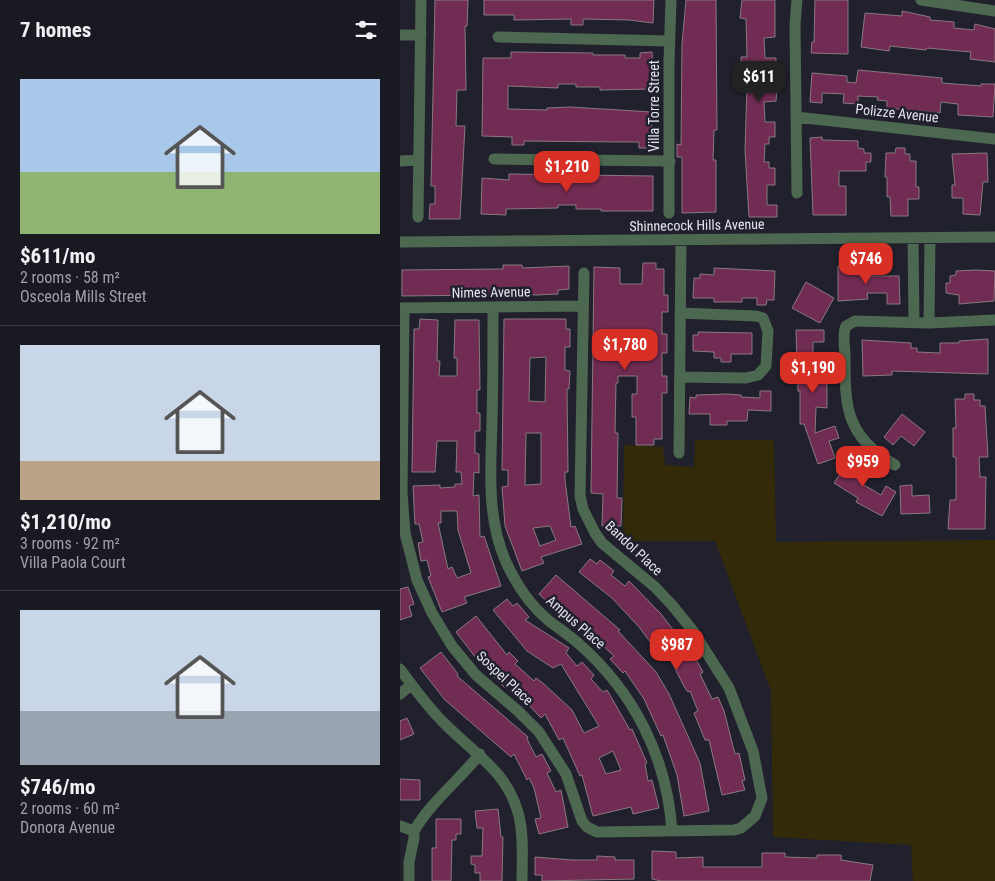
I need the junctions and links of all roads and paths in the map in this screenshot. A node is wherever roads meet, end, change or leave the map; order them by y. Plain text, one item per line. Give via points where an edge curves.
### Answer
1 (421, 0) edge
2 (671, 0) edge
3 (797, 0) edge
4 (922, 0) edge
5 (995, 11) edge
6 (400, 35) edge
7 (421, 35) junction
8 (498, 37) dead end
9 (669, 41) junction
10 (796, 117) junction
11 (995, 139) edge
12 (494, 159) dead end
13 (400, 160) edge
14 (419, 160) junction
15 (670, 161) junction
16 (797, 193) dead end
17 (669, 213) dead end
18 (418, 217) dead end
19 (995, 237) edge
20 (913, 238) junction
21 (930, 238) junction
22 (681, 241) junction
23 (400, 242) edge
24 (584, 273) dead end
25 (913, 288) junction
26 (930, 289) junction
27 (583, 306) junction
28 (494, 307) junction
29 (402, 308) edge
30 (680, 313) junction
31 (995, 320) edge
32 (914, 323) junction
33 (929, 323) junction
34 (680, 377) junction
35 (401, 438) edge
36 (679, 453) dead end
37 (895, 465) dead end
38 (400, 669) edge
39 (412, 685) junction
40 (400, 694) edge
41 (480, 754) junction
42 (400, 826) edge
43 (672, 831) junction
44 (414, 832) junction
45 (409, 881) edge
46 (522, 881) edge

1 - 7 street
2 - 9 street, Villa Torre Street
3 - 10 street
4 - 5 street
6 - 7 street
7 - 14 street
8 - 9 street
9 - 15 street, Villa Torre Street
10 - 11 street, Polizze Avenue
10 - 16 street
12 - 15 street
13 - 14 street
14 - 18 street
15 - 17 street, Villa Torre Street
19 - 21 street, Shinnecock Hills Avenue
20 - 21 street, Shinnecock Hills Avenue
20 - 22 street, Shinnecock Hills Avenue
20 - 25 street
21 - 26 street
22 - 23 street, Shinnecock Hills Avenue
22 - 30 street
24 - 27 street, Bandol Place
25 - 26 street
25 - 32 street
26 - 33 street
27 - 28 street, Nimes Avenue
27 - 43 street, Bandol Place via 580,496 583,509 602,543 655,587 693,630 739,710 758,768 762,798 755,816 741,828
28 - 29 street, Nimes Avenue
28 - 43 street, Ampus Place via 491,495 500,546 513,575 531,602 606,670 635,710 662,768
29 - 35 street, Sospel Place
30 - 34 street
30 - 34 street via 756,316 763,318 768,331 766,366 758,375 746,378
31 - 33 street
32 - 33 street
32 - 37 street via 855,321 844,329 845,392 851,418 861,438 874,452
34 - 36 street
35 - 43 street, Sospel Place via 405,533 423,595 443,631 464,660 529,721 548,746 566,774 587,827 597,832
38 - 39 street
39 - 40 street
39 - 41 street via 446,725
41 - 44 street via 422,817
41 - 46 street via 506,785 518,814 522,838
42 - 44 street
44 - 45 street

